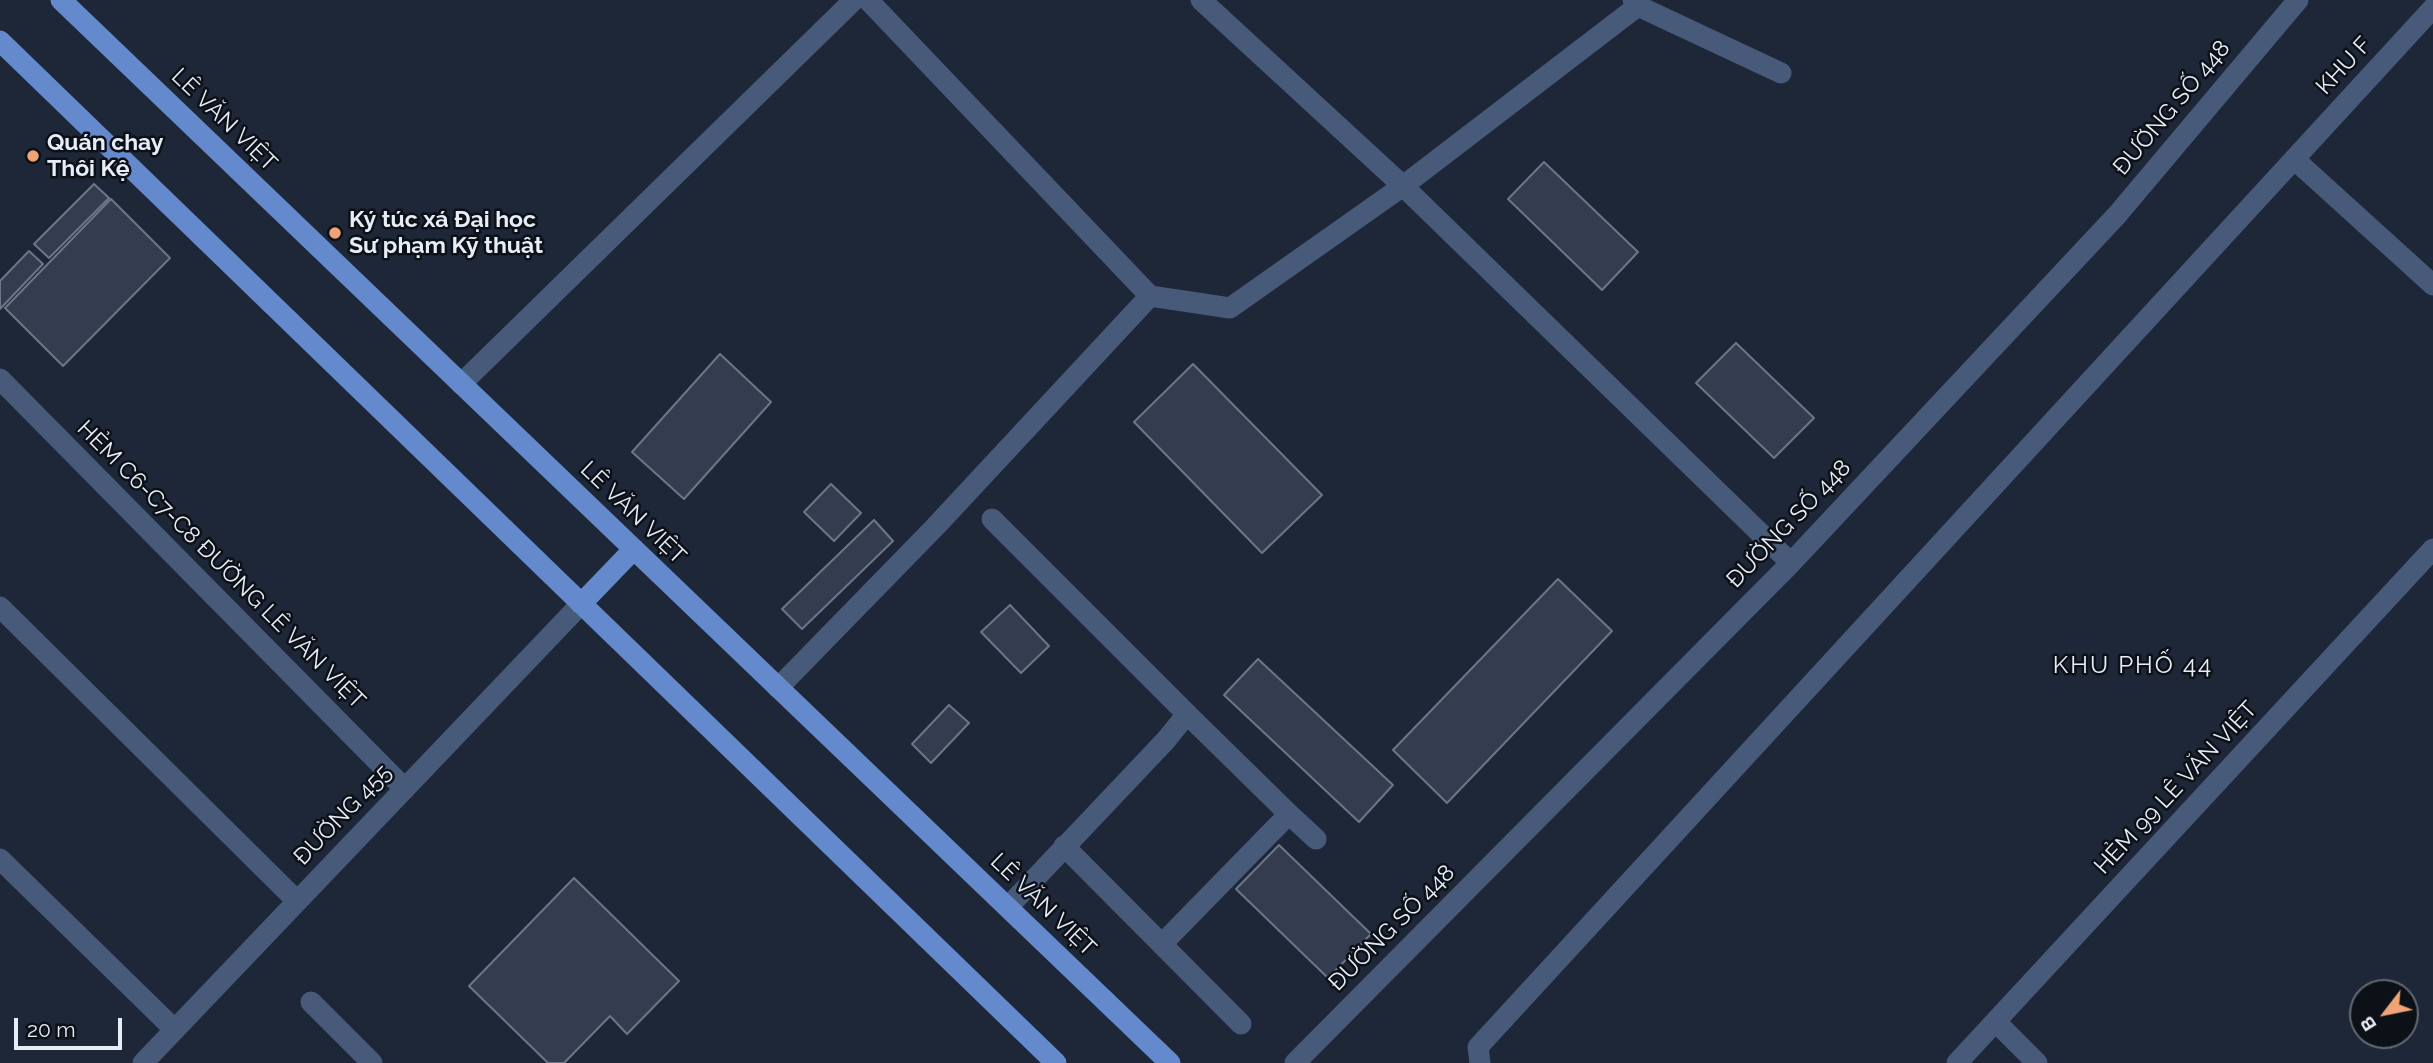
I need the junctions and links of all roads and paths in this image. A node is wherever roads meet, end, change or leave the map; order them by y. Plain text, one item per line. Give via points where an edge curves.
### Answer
1 (61, 0) edge
2 (854, 0) edge
3 (868, 0) edge
4 (1201, 0) edge
5 (2298, 0) edge
6 (1636, 3) edge
7 (2433, 8) edge
8 (0, 41) edge
9 (1781, 73) dead end
10 (2294, 159) junction
11 (1404, 186) junction
12 (2433, 285) edge
13 (1150, 296) junction
14 (0, 379) edge
15 (461, 384) junction
16 (992, 519) dead end
17 (634, 549) junction
18 (2433, 549) edge
19 (1791, 563) junction
20 (581, 604) junction
21 (0, 607) edge
22 (778, 688) junction
23 (1188, 714) junction
24 (405, 789) junction
25 (1289, 814) junction
26 (1316, 839) dead end
27 (1064, 846) junction
28 (0, 859) edge
29 (297, 901) junction
30 (1008, 907) junction
31 (1162, 944) junction
32 (311, 1002) dead end
33 (1996, 1022) junction
34 (1241, 1024) dead end
35 (175, 1030) junction
36 (143, 1063) edge
37 (372, 1063) edge
38 (1056, 1063) edge
39 (1170, 1063) edge
40 (1296, 1063) edge
41 (1480, 1063) edge
42 (1957, 1063) edge
43 (2037, 1063) edge

1 - 15 main road, LÊ VĂN VIỆT
2 - 15 street
3 - 13 street
4 - 11 street
5 - 19 street, ĐƯỜNG SỐ 448 via 2117,215
6 - 9 street
6 - 11 street
7 - 10 street, KHU F
8 - 20 main road
10 - 12 street
10 - 41 street, KHU F via 1478,1046
11 - 13 street via 1230,308
11 - 19 street
13 - 22 street
14 - 24 street, HẺM C6-C7-C8 ĐƯỜNG LÊ VĂN VIỆT
15 - 17 main road, LÊ VĂN VIỆT
16 - 23 street
17 - 20 main road
17 - 22 main road, LÊ VĂN VIỆT
18 - 33 street, HẺM 99 LÊ VĂN VIỆT
19 - 40 street, ĐƯỜNG SỐ 448
20 - 24 street, ĐƯỜNG 455
20 - 38 main road
21 - 29 street
22 - 30 main road, LÊ VĂN VIỆT
23 - 25 street
23 - 27 street
24 - 29 street, ĐƯỜNG 455
25 - 26 street
25 - 31 street
27 - 30 street
27 - 31 street
28 - 35 street
29 - 35 street, ĐƯỜNG 455
30 - 39 main road, LÊ VĂN VIỆT
31 - 34 street
32 - 37 street
33 - 42 street, HẺM 99 LÊ VĂN VIỆT
33 - 43 street
35 - 36 street, ĐƯỜNG 455

